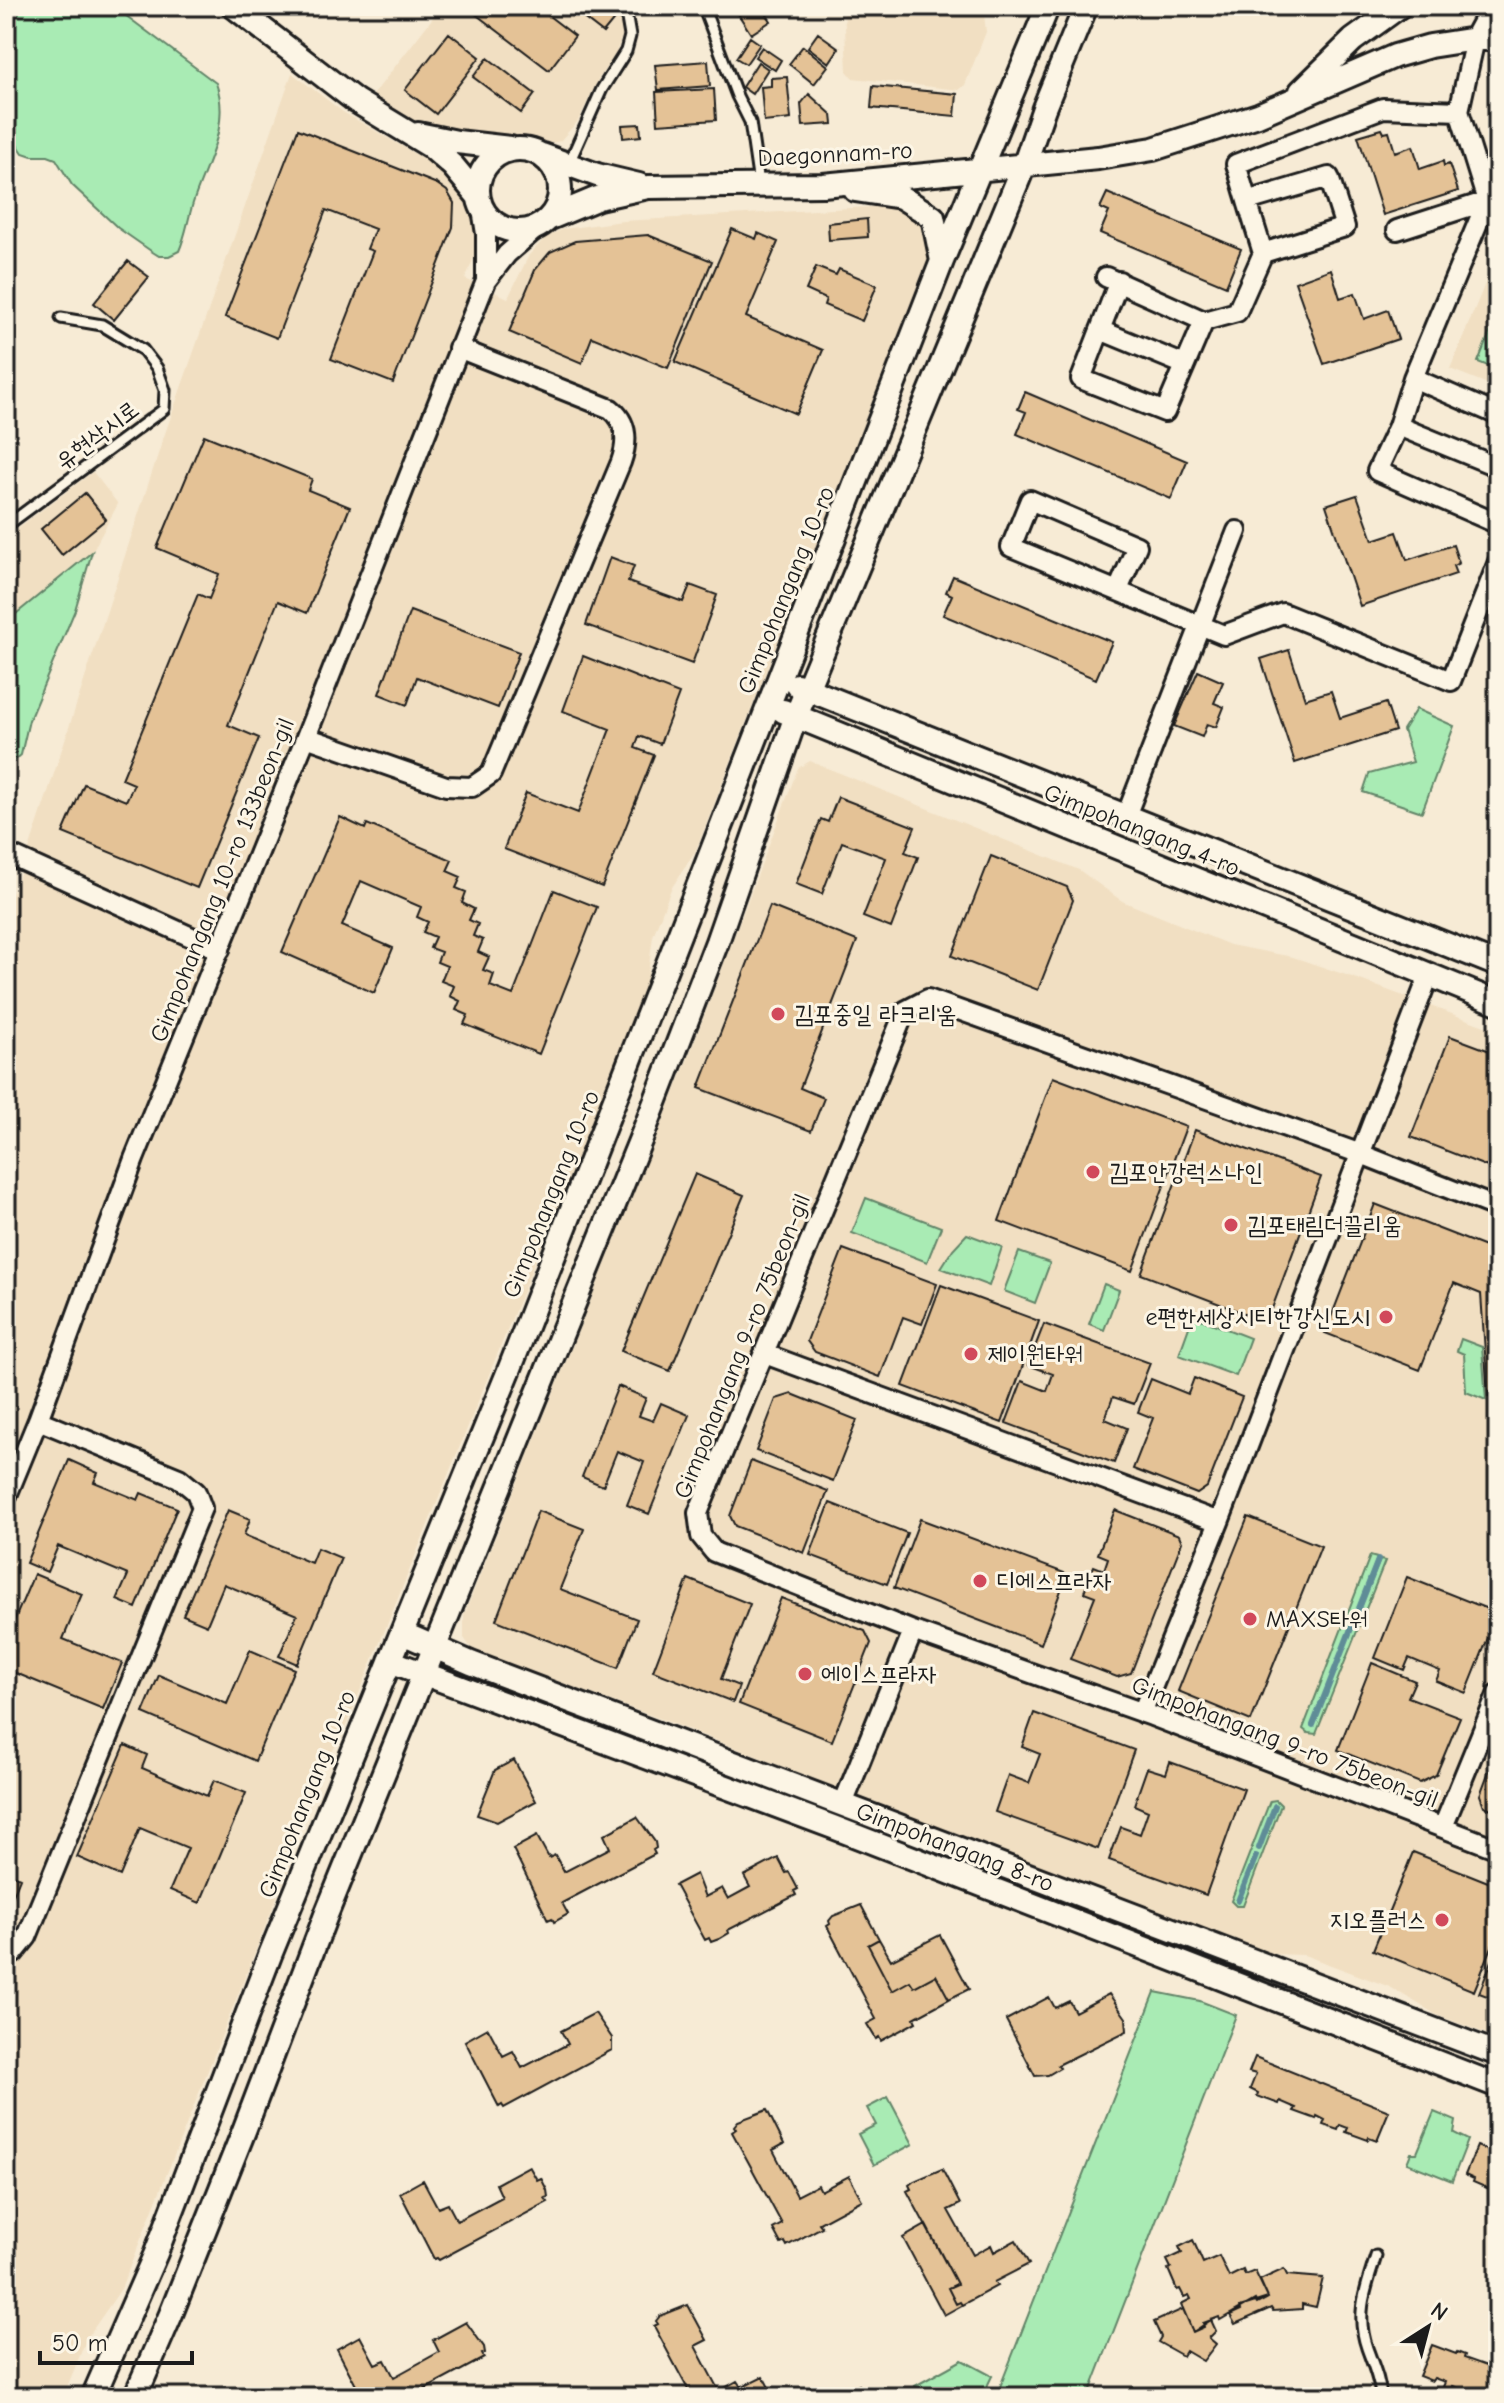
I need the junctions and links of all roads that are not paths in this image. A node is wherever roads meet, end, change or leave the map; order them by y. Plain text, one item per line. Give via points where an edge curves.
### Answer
1 (233, 6) edge
2 (622, 6) edge
3 (703, 6) edge
4 (1048, 6) edge
5 (1086, 6) edge
6 (1400, 6) edge
7 (1493, 6) edge
8 (1475, 39) junction
9 (1498, 39) edge
10 (1291, 100) junction
11 (1459, 111) junction
12 (413, 133) junction
13 (516, 149) junction
14 (541, 155) junction
15 (1025, 163) junction
16 (568, 165) junction
17 (982, 170) junction
18 (823, 185) junction
19 (759, 186) junction
20 (648, 187) junction
21 (1247, 201) junction
22 (1487, 201) junction
23 (480, 202) junction
24 (544, 223) junction
25 (1397, 230) dead end
26 (1263, 253) junction
27 (942, 261) junction
28 (486, 281) junction
29 (61, 318) dead end
30 (1204, 321) junction
31 (1100, 330) junction
32 (458, 348) junction
33 (1185, 365) junction
34 (1413, 378) junction
35 (1498, 415) edge
36 (1398, 426) junction
37 (1498, 467) edge
38 (1498, 524) edge
39 (6, 526) edge
40 (1237, 531) dead end
41 (1498, 562) edge
42 (1118, 590) junction
43 (1200, 624) junction
44 (778, 678) junction
45 (808, 689) junction
46 (767, 705) junction
47 (796, 716) junction
48 (306, 737) junction
49 (1126, 816) junction
50 (6, 853) edge
51 (220, 950) junction
52 (1498, 965) edge
53 (1429, 975) junction
54 (1498, 1003) edge
55 (1361, 1154) junction
56 (1498, 1208) edge
57 (765, 1354) junction
58 (38, 1420) junction
59 (6, 1498) edge
60 (1219, 1522) junction
61 (913, 1631) junction
62 (402, 1633) junction
63 (435, 1648) junction
64 (390, 1661) junction
65 (423, 1675) junction
66 (1498, 1693) edge
67 (1142, 1713) junction
68 (843, 1804) junction
69 (1443, 1827) junction
70 (1498, 1849) edge
71 (6, 1958) edge
72 (1498, 2054) edge
73 (1498, 2086) edge
74 (1376, 2256) dead end
75 (93, 2397) edge
76 (135, 2397) edge
77 (1381, 2397) edge

1 - 12 street via 356,101
2 - 16 lane via 630,36 626,51 602,89
3 - 19 lane via 750,122
4 - 17 street, Gimpohangang 10-ro
5 - 15 street
6 - 10 street via 1353,40
7 - 8 street
8 - 9 street, Daegonnam-ro
8 - 10 street, Daegonnam-ro via 1395,56
8 - 11 street
10 - 15 street, Daegonnam-ro via 1153,149
11 - 21 street via 1383,108 1236,164
11 - 22 street
12 - 13 street
12 - 23 street via 453,166
13 - 14 street
13 - 23 street via 503,151 484,167
14 - 16 street
14 - 24 street via 552,165 561,192
15 - 17 street, Daegonnam-ro
15 - 45 street
16 - 20 street
17 - 18 street, Daegonnam-ro
17 - 27 street, Gimpohangang 10-ro
18 - 19 street, Daegonnam-ro
18 - 27 street via 901,197 917,205 933,217
19 - 20 street, Daegonnam-ro
20 - 24 street via 598,198
21 - 26 street
21 - 26 street via 1329,177 1345,227
22 - 25 street
22 - 34 street
23 - 24 street via 497,226 510,231
23 - 28 street
24 - 28 street via 507,254
26 - 30 street via 1237,312
27 - 44 street, Gimpohangang 10-ro
28 - 32 street, Gimpohangang 10-ro 133beon-gil
29 - 39 lane, 유현삭시로 via 102,325 143,350 165,390 164,409
30 - 31 street via 1112,279
30 - 33 street
31 - 33 street
31 - 33 street via 1081,379 1165,412
32 - 48 street, Gimpohangang 10-ro 133beon-gil
32 - 48 street via 611,409 625,431 621,462 491,774 472,787 446,786
34 - 35 street
34 - 36 street
36 - 37 street
36 - 38 street via 1377,471
40 - 43 street
41 - 43 street via 1451,681 1283,613 1224,635
42 - 42 street via 1011,547 1030,500 1137,546
42 - 43 street
43 - 49 street
44 - 45 street, Gimpohangang 4-ro
44 - 46 street, Gimpohangang 10-ro
45 - 47 street
45 - 49 street, Gimpohangang 4-ro
46 - 47 street, Gimpohangang 4-ro
46 - 62 street, Gimpohangang 10-ro via 611,1116
47 - 53 street, Gimpohangang 4-ro
47 - 63 street via 644,1131
48 - 51 street, Gimpohangang 10-ro 133beon-gil
49 - 52 street, Gimpohangang 4-ro
50 - 51 street
51 - 58 street, Gimpohangang 10-ro 133beon-gil via 134,1159
53 - 54 street, Gimpohangang 4-ro
53 - 55 street
55 - 56 street, Gimpohangang 9-ro 75beon-gil
55 - 57 street, Gimpohangang 9-ro 75beon-gil via 928,999 905,1011
55 - 60 street
57 - 60 street
57 - 61 street, Gimpohangang 9-ro 75beon-gil via 698,1513 701,1536 714,1552
58 - 59 street, Gimpohangang 10-ro 133beon-gil
58 - 71 street via 179,1478 196,1492 202,1508 27,1937
60 - 67 street
61 - 67 street, Gimpohangang 9-ro 75beon-gil
61 - 68 street
62 - 63 street, Gimpohangang 8-ro
62 - 64 street, Gimpohangang 10-ro
63 - 65 street
63 - 68 street, Gimpohangang 8-ro
64 - 65 street, Gimpohangang 8-ro
64 - 75 street, Gimpohangang 10-ro via 156,2253
65 - 73 street, Gimpohangang 8-ro via 833,1827
65 - 76 street
66 - 69 street
67 - 69 street, Gimpohangang 9-ro 75beon-gil
68 - 72 street, Gimpohangang 8-ro
69 - 70 street, Gimpohangang 9-ro 75beon-gil
74 - 77 lane via 1360,2313

